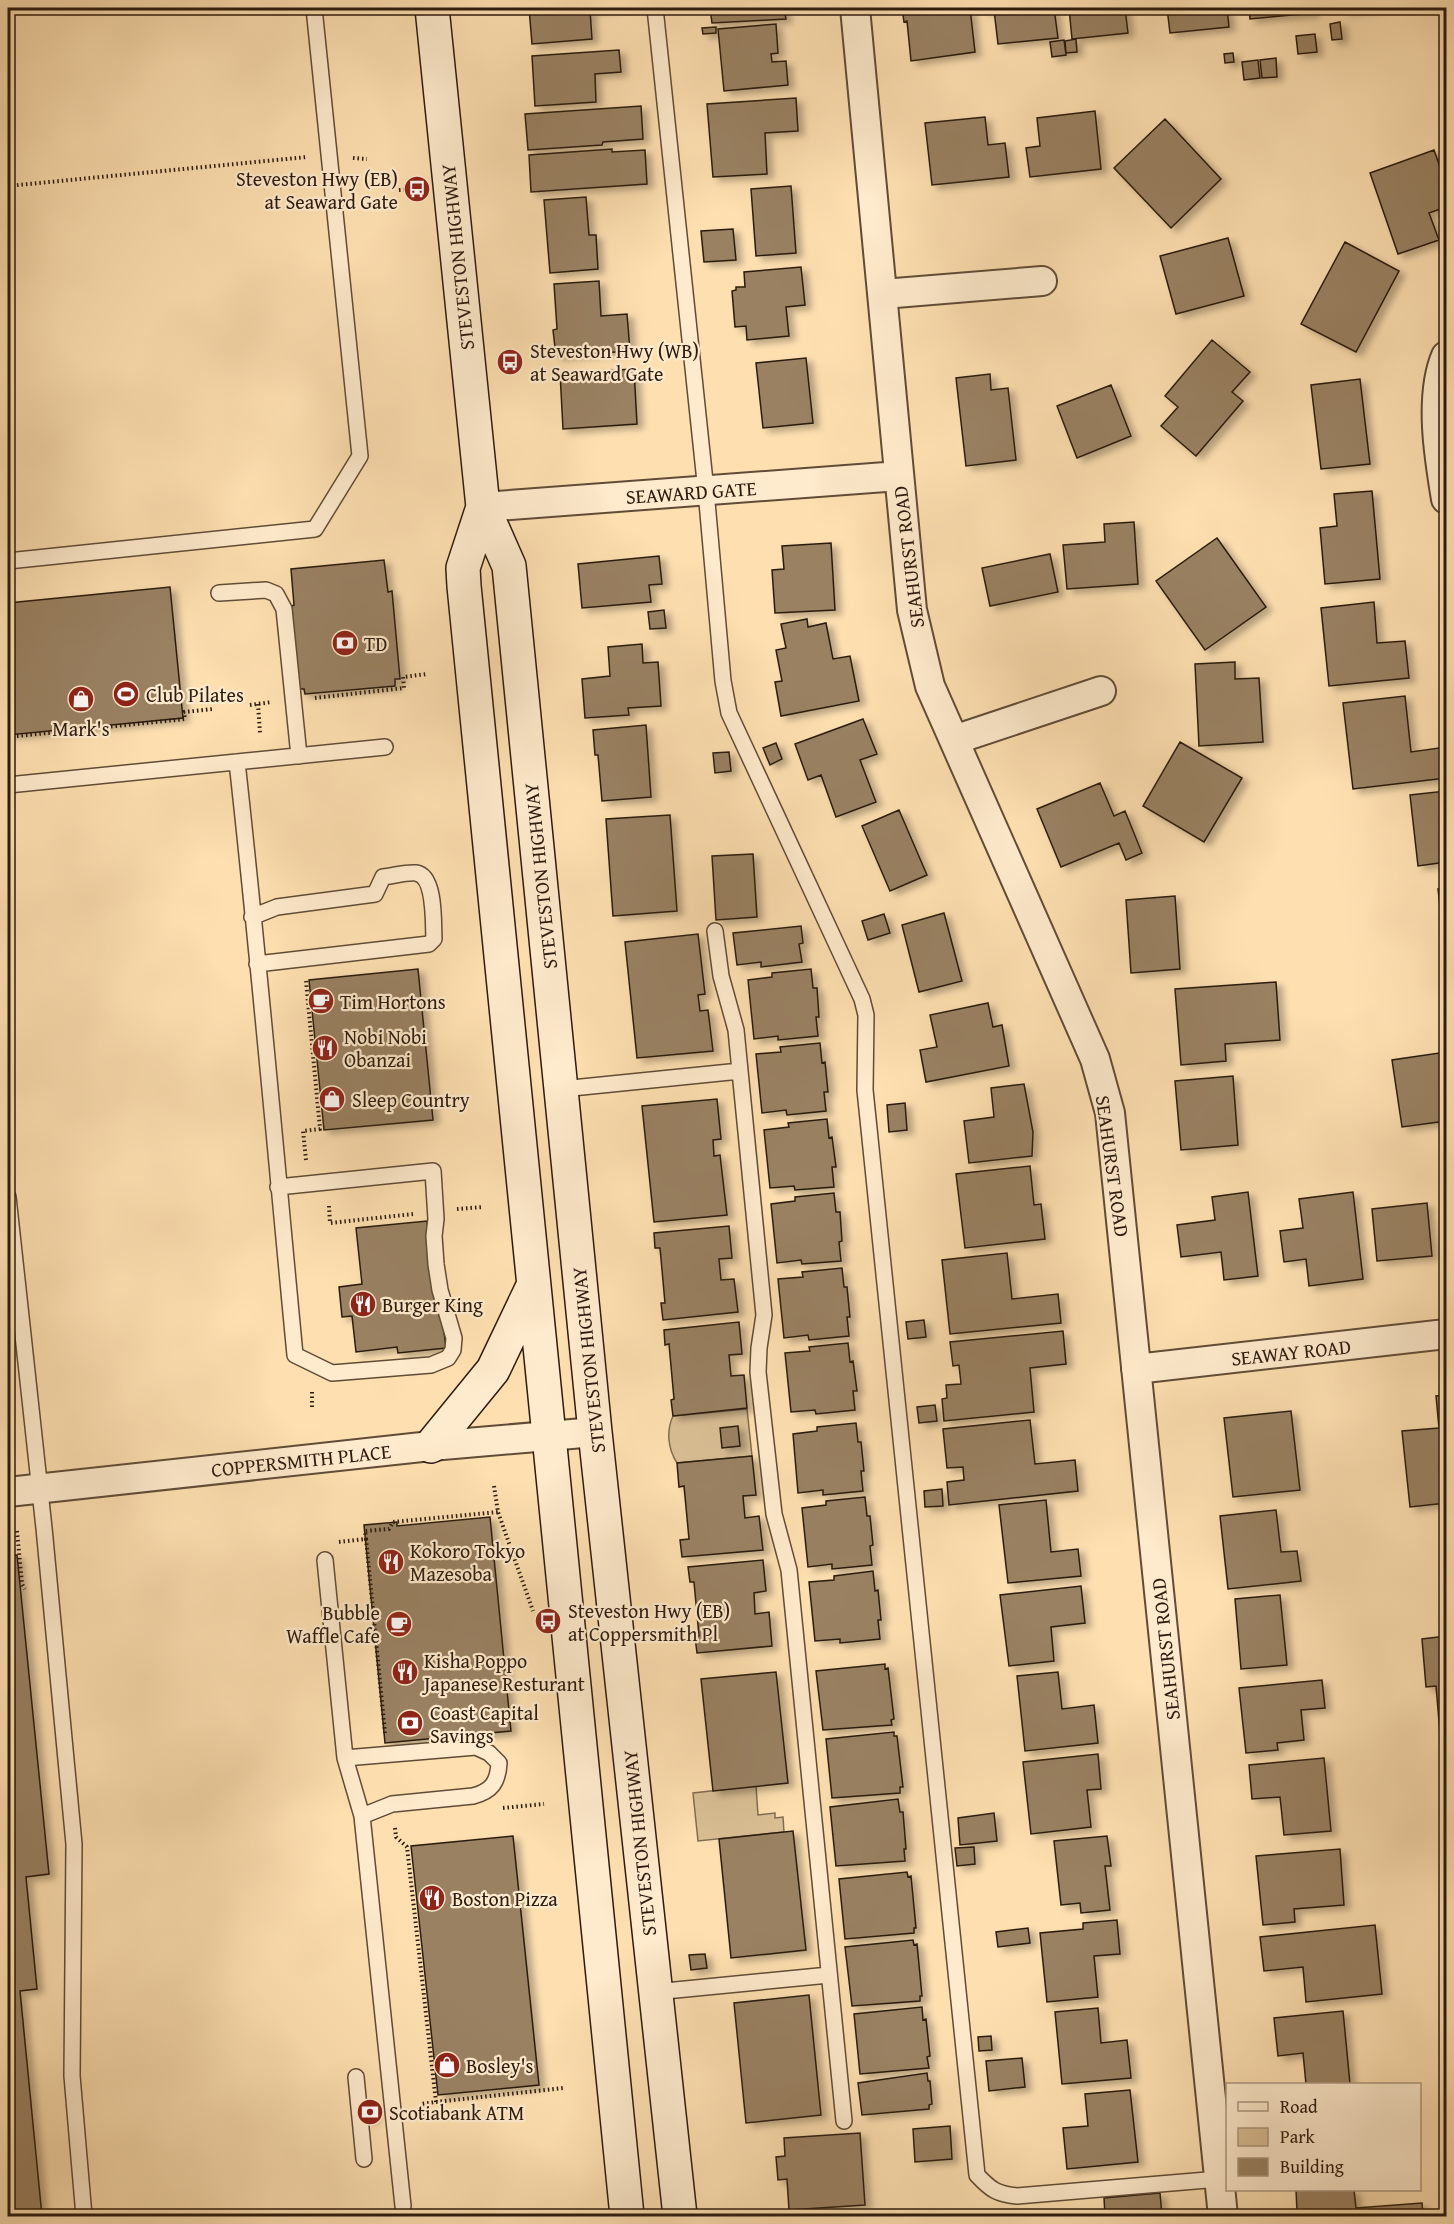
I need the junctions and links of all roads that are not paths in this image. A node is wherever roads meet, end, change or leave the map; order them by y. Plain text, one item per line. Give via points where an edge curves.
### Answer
1 (314, 8) edge
2 (432, 8) edge
3 (655, 8) edge
4 (855, 8) edge
5 (1042, 281) dead end
6 (883, 294) junction
7 (1446, 356) edge
8 (899, 476) junction
9 (706, 491) junction
10 (1446, 499) edge
11 (483, 507) junction
12 (8, 561) edge
13 (219, 593) dead end
14 (1101, 691) dead end
15 (954, 740) junction
16 (385, 747) dead end
17 (299, 756) junction
18 (237, 762) junction
19 (8, 785) edge
20 (252, 917) junction
21 (716, 931) dead end
22 (257, 964) junction
23 (741, 1071) junction
24 (562, 1089) junction
25 (279, 1187) junction
26 (8, 1197) edge
27 (534, 1284) junction
28 (1446, 1334) edge
29 (1136, 1369) junction
30 (595, 1432) junction
31 (548, 1438) junction
32 (431, 1446) junction
33 (40, 1488) junction
34 (8, 1492) edge
35 (325, 1560) road end
36 (345, 1758) junction
37 (362, 1816) junction
38 (829, 1975) junction
39 (655, 1992) junction
40 (356, 2077) dead end
41 (844, 2121) dead end
42 (364, 2159) dead end
43 (1219, 2179) junction
44 (403, 2206) dead end
45 (84, 2217) edge
46 (627, 2217) edge
47 (680, 2217) edge
48 (1223, 2217) edge

1 - 12 lane via 360,456 315,529
2 - 11 main road, STEVESTON HIGHWAY
3 - 9 lane
4 - 6 street, SEAHURST ROAD
5 - 6 street
6 - 8 street, SEAHURST ROAD
7 - 10 street via 1437,387
8 - 9 street, SEAWARD GATE
8 - 15 street, SEAHURST ROAD via 912,610 930,686
9 - 11 street, SEAWARD GATE
9 - 43 lane via 729,713 866,1015 865,1090 977,2175 1002,2195 1017,2196
11 - 24 main road, STEVESTON HIGHWAY via 509,566
11 - 27 main road, STEVESTON HIGHWAY via 463,568 464,586
13 - 17 lane via 266,590 276,594 284,609
14 - 15 street
15 - 29 street, SEAHURST ROAD via 1095,1059 1110,1113
16 - 17 lane
17 - 18 lane
18 - 19 lane
18 - 20 lane
20 - 22 lane
20 - 22 lane via 277,907 375,894 382,877 417,873 430,886 434,939 429,944
21 - 23 lane
22 - 25 lane
23 - 24 lane
23 - 38 lane via 763,1309 758,1372 774,1514 789,1570
24 - 30 main road, STEVESTON HIGHWAY
25 - 25 lane via 432,1171 435,1264 454,1338 448,1358 431,1365 332,1373 295,1354
26 - 33 lane
27 - 31 main road, STEVESTON HIGHWAY
27 - 32 main road via 493,1370
28 - 29 street, SEAWAY ROAD
29 - 43 street, SEAHURST ROAD
30 - 31 street, COPPERSMITH PLACE
30 - 39 main road, STEVESTON HIGHWAY
31 - 32 street, COPPERSMITH PLACE
31 - 46 main road, STEVESTON HIGHWAY
32 - 33 street, COPPERSMITH PLACE
33 - 34 street, COPPERSMITH PLACE
33 - 45 lane via 74,1844 72,2076
35 - 36 lane
36 - 37 lane
36 - 37 lane via 476,1748 499,1763 498,1777 485,1793 392,1804
37 - 44 lane
38 - 39 lane
38 - 41 lane
39 - 47 main road, STEVESTON HIGHWAY
40 - 42 lane
43 - 48 street, SEAHURST ROAD

